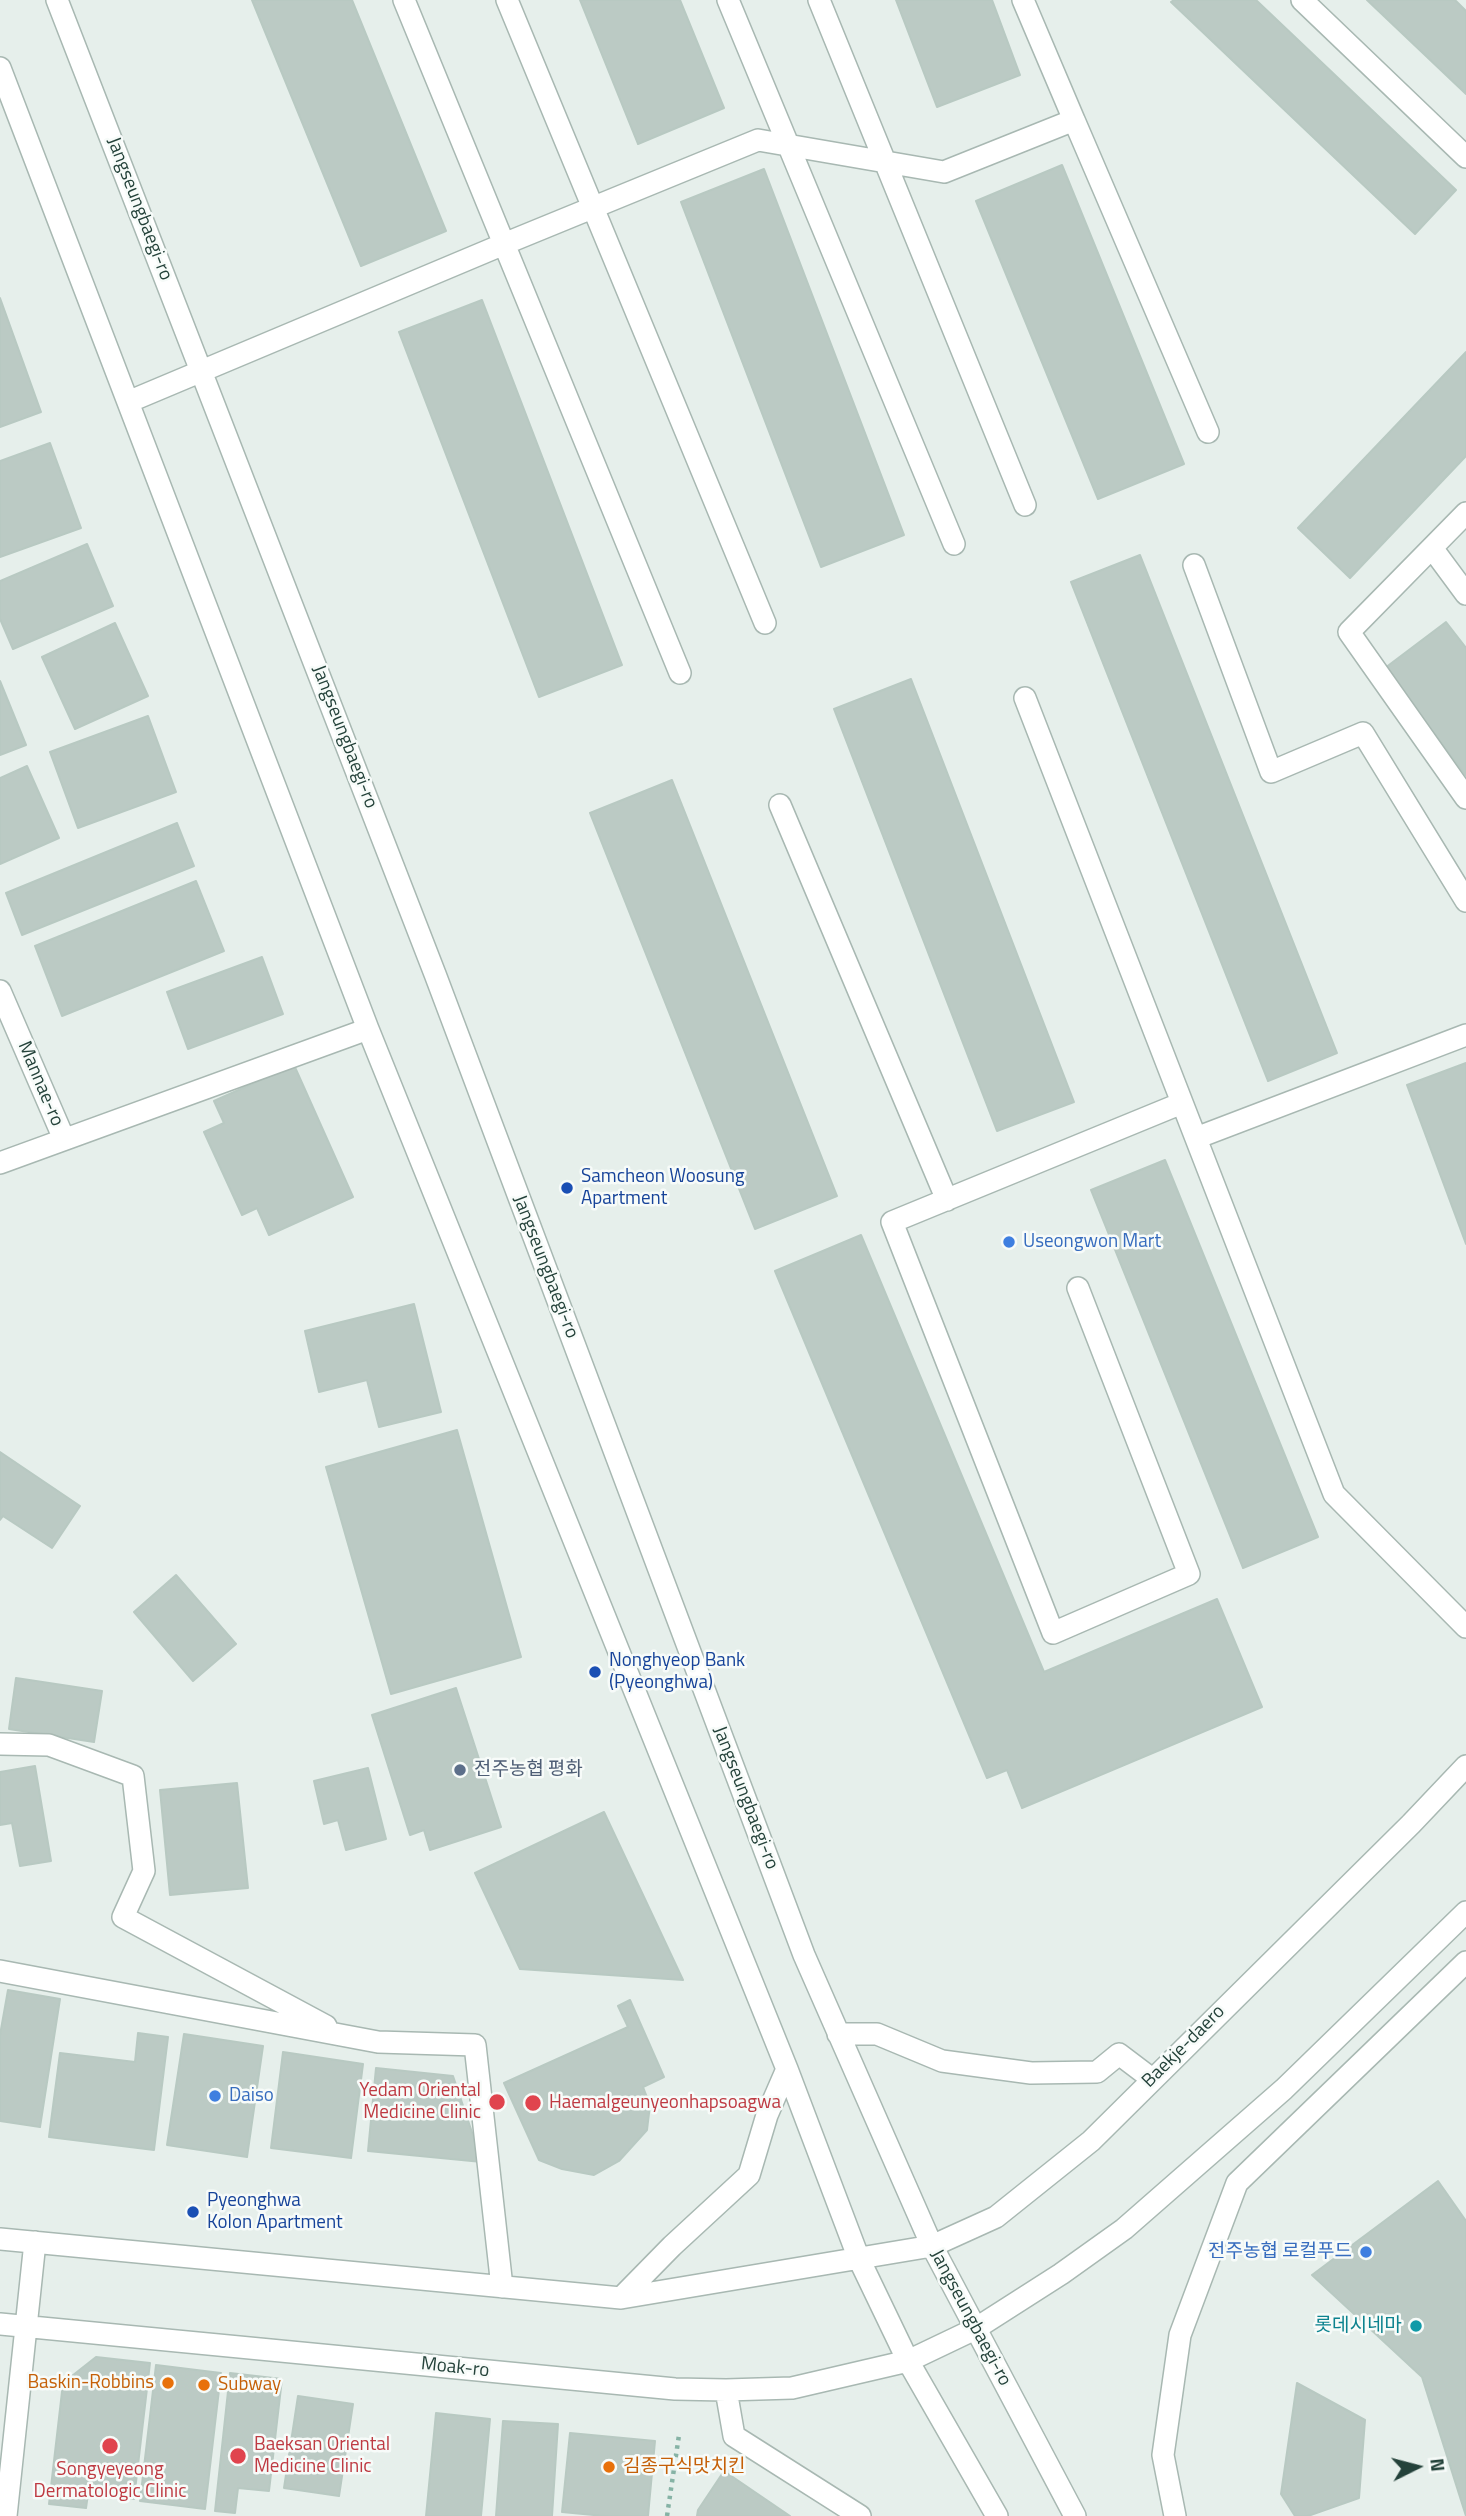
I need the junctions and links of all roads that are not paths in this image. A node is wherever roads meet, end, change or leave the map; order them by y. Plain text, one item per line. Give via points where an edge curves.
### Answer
1 (57, 0) edge
2 (404, 0) edge
3 (507, 0) edge
4 (728, 0) edge
5 (819, 0) edge
6 (1023, 0) edge
7 (1302, 0) edge
8 (0, 68) edge
9 (1073, 120) junction
10 (788, 145) junction
11 (1466, 157) edge
12 (885, 162) junction
13 (593, 208) junction
14 (504, 244) junction
15 (202, 371) junction
16 (128, 402) junction
17 (1208, 432) dead end
18 (1025, 505) dead end
19 (1466, 513) edge
20 (954, 544) dead end
21 (1432, 548) junction
22 (1194, 565) dead end
23 (1466, 594) edge
24 (765, 623) dead end
25 (680, 673) dead end
26 (1026, 698) dead end
27 (1466, 798) edge
28 (780, 805) dead end
29 (1466, 901) edge
30 (0, 991) edge
31 (368, 1029) junction
32 (1466, 1035) edge
33 (1182, 1103) junction
34 (1196, 1138) junction
35 (64, 1139) junction
36 (0, 1163) edge
37 (947, 1200) junction
38 (1078, 1288) dead end
39 (1466, 1627) edge
40 (0, 1744) edge
41 (1466, 1766) edge
42 (1466, 1912) edge
43 (1466, 1962) edge
44 (0, 1971) edge
45 (838, 2034) junction
46 (343, 2035) junction
47 (787, 2068) junction
48 (1152, 2079) junction
49 (0, 2239) edge
50 (34, 2242) junction
51 (932, 2246) junction
52 (859, 2259) junction
53 (502, 2287) junction
54 (621, 2298) junction
55 (0, 2324) edge
56 (26, 2327) junction
57 (975, 2329) junction
58 (908, 2361) junction
59 (726, 2390) junction
60 (6, 2516) edge
61 (860, 2516) edge
62 (998, 2516) edge
63 (1075, 2516) edge
64 (1175, 2516) edge

1 - 15 street, Jangseungbaegi-ro
2 - 14 street
3 - 13 street
4 - 10 street
5 - 12 street
6 - 9 street
7 - 11 street
8 - 16 street
9 - 12 street via 944,172
9 - 17 street
10 - 12 street
10 - 13 street via 758,140
10 - 20 street
12 - 18 street
13 - 14 street
13 - 24 street
14 - 15 street
14 - 25 street
15 - 16 street
15 - 45 street, Jangseungbaegi-ro via 435,974 804,1955
16 - 31 street
19 - 21 street
21 - 23 street
21 - 27 street via 1349,632
22 - 29 street via 1271,772 1363,733
26 - 33 street
28 - 37 street
30 - 35 street, Mannae-ro
31 - 35 street
31 - 47 street
32 - 34 street
33 - 34 street
33 - 37 street
34 - 39 street via 1334,1494
35 - 36 street
37 - 38 street via 892,1222 1053,1633 1189,1574
40 - 46 street via 49,1745 132,1776 144,1871 123,1917
41 - 48 street, Baekje-daero
42 - 57 street via 1222,2146 1124,2229
43 - 64 street via 1237,2183 1180,2335 1163,2455
44 - 46 street
45 - 48 street via 877,2034 942,2061 1031,2073 1097,2072 1119,2054
45 - 51 street, Jangseungbaegi-ro
46 - 53 street via 378,2042 475,2045
47 - 52 street
47 - 54 street via 749,2175
48 - 51 street, Baekje-daero via 1091,2141 996,2217
49 - 50 street
50 - 53 street
50 - 56 street
51 - 52 street, Baekje-daero
51 - 57 street, Jangseungbaegi-ro
52 - 54 street
52 - 58 street
53 - 54 street
55 - 56 street, Moak-ro
56 - 59 street, Moak-ro via 651,2387
56 - 60 street
57 - 58 street
57 - 63 street, Jangseungbaegi-ro
58 - 59 street, Moak-ro via 792,2388
58 - 62 street
59 - 61 street via 734,2436

